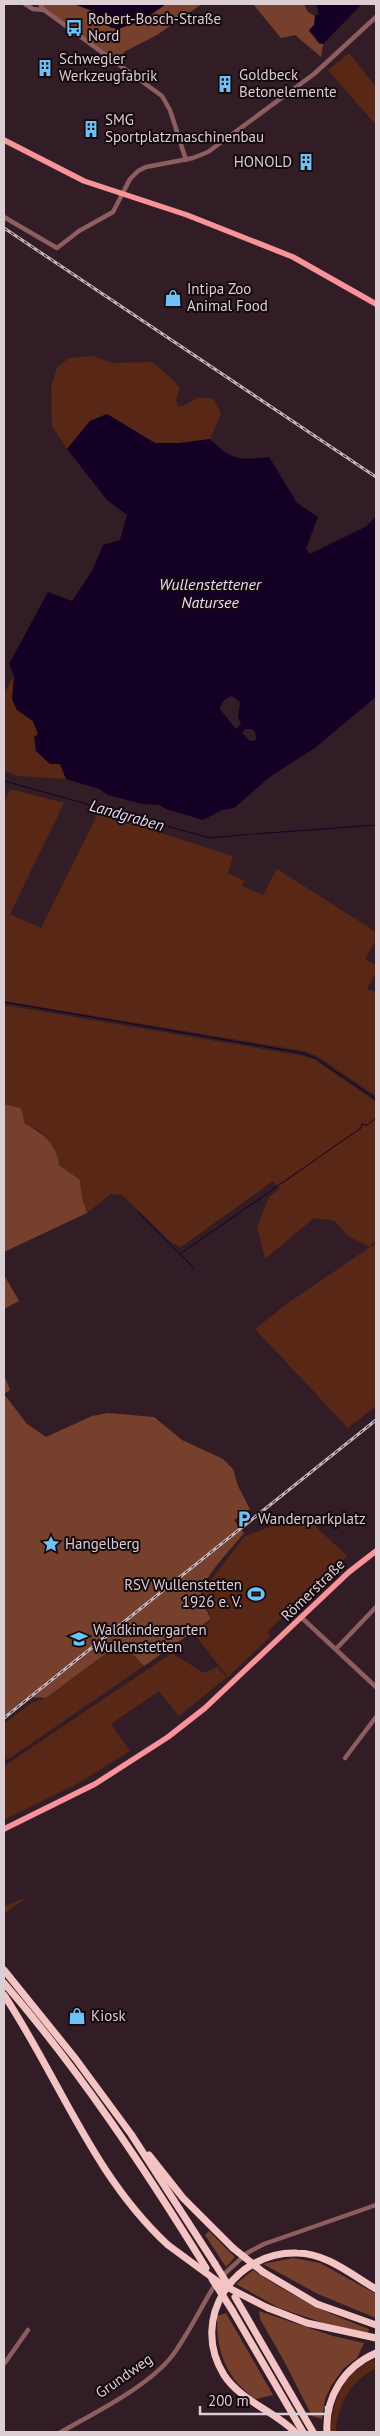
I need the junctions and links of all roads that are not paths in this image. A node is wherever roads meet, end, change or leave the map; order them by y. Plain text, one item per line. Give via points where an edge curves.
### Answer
1 (25, 4) edge
2 (40, 4) edge
3 (44, 10) junction
4 (376, 17) edge
5 (4, 140) edge
6 (186, 160) junction
7 (123, 194) junction
8 (4, 217) edge
9 (376, 304) edge
10 (376, 1551) edge
11 (376, 1607) edge
12 (302, 1618) junction
13 (336, 1649) junction
14 (376, 1687) edge
15 (376, 1717) edge
16 (345, 1758) dead end
17 (4, 1829) edge
18 (4, 1970) edge
19 (4, 1983) edge
20 (4, 1995) edge
21 (131, 2134) junction
22 (376, 2205) edge
23 (376, 2289) edge
24 (376, 2326) edge
25 (28, 2330) dead end
26 (376, 2338) edge
27 (376, 2353) edge
28 (4, 2364) edge
29 (61, 2432) edge
30 (295, 2432) edge
31 (303, 2432) edge
32 (313, 2432) edge
33 (326, 2432) edge

1 - 3 street
2 - 3 street
3 - 6 street via 162,96 170,110
4 - 6 street via 286,96 208,152
5 - 7 main road via 84,180
6 - 7 street via 138,171
7 - 8 street via 113,212 57,248
7 - 9 main road via 293,257
10 - 12 main road, Römerstraße via 349,1572
11 - 13 street
12 - 13 street
12 - 17 main road, Römerstraße via 206,1708 128,1765
13 - 14 street
15 - 16 street
18 - 21 highway
19 - 31 highway, bridge via 126,2143 232,2310
20 - 26 highway, bridge via 95,2155 138,2214 168,2244 221,2284 268,2308 306,2323
21 - 24 highway, bridge via 183,2198 263,2272 318,2304
21 - 32 highway, bridge via 215,2264
22 - 29 street, Grundweg via 281,2237 248,2253 218,2280 172,2356 160,2368
23 - 30 highway via 323,2259 298,2253 280,2254 264,2258 238,2274 216,2304 212,2339 224,2374 241,2393
25 - 28 street
27 - 33 highway via 353,2367 335,2390 327,2412

